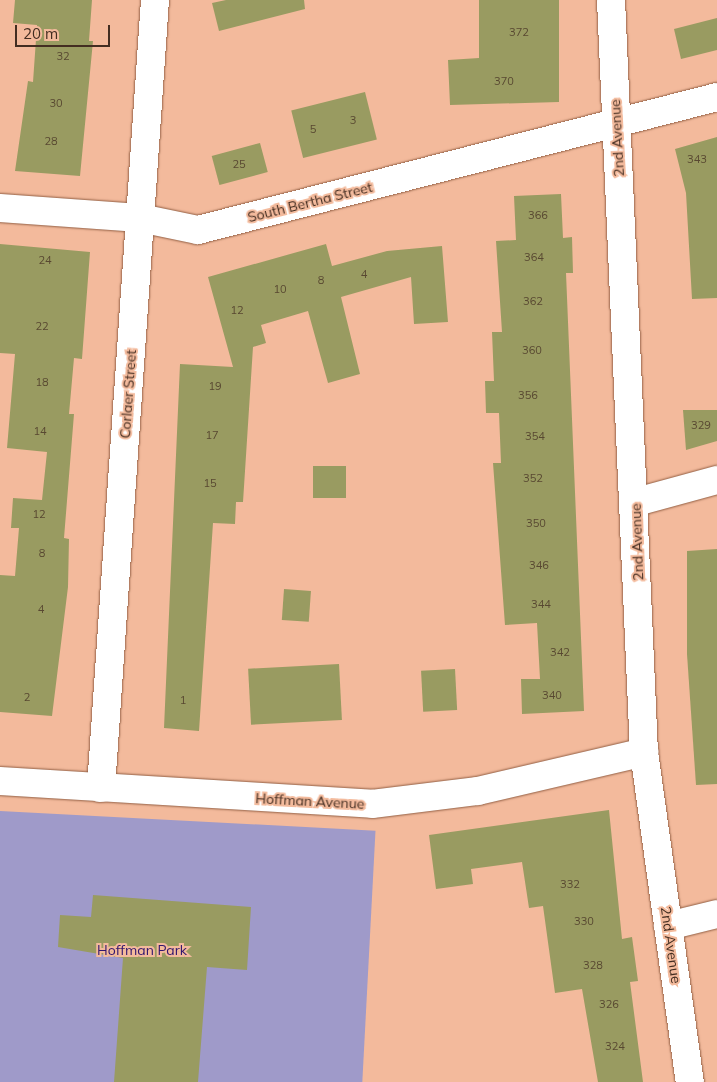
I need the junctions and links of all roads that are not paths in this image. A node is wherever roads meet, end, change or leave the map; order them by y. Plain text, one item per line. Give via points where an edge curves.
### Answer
1 (155, 0) edge
2 (610, 0) edge
3 (717, 97) edge
4 (616, 123) junction
5 (0, 208) edge
6 (140, 218) junction
7 (717, 480) edge
8 (636, 502) junction
9 (644, 752) junction
10 (0, 781) edge
11 (101, 788) junction
12 (717, 914) edge
13 (668, 926) junction
14 (690, 1082) edge

1 - 6 street, Corlaer Street
2 - 4 street, 2nd Avenue
3 - 4 street, South Bertha Street
4 - 6 street, South Bertha Street via 198,230
4 - 8 street, 2nd Avenue
5 - 6 street, South Bertha Street
6 - 11 street, Corlaer Street
7 - 8 street
8 - 9 street, 2nd Avenue
9 - 11 street, Hoffman Avenue via 478,791 372,804
9 - 13 street, 2nd Avenue
10 - 11 street, Hoffman Avenue
12 - 13 street
13 - 14 street, 2nd Avenue

